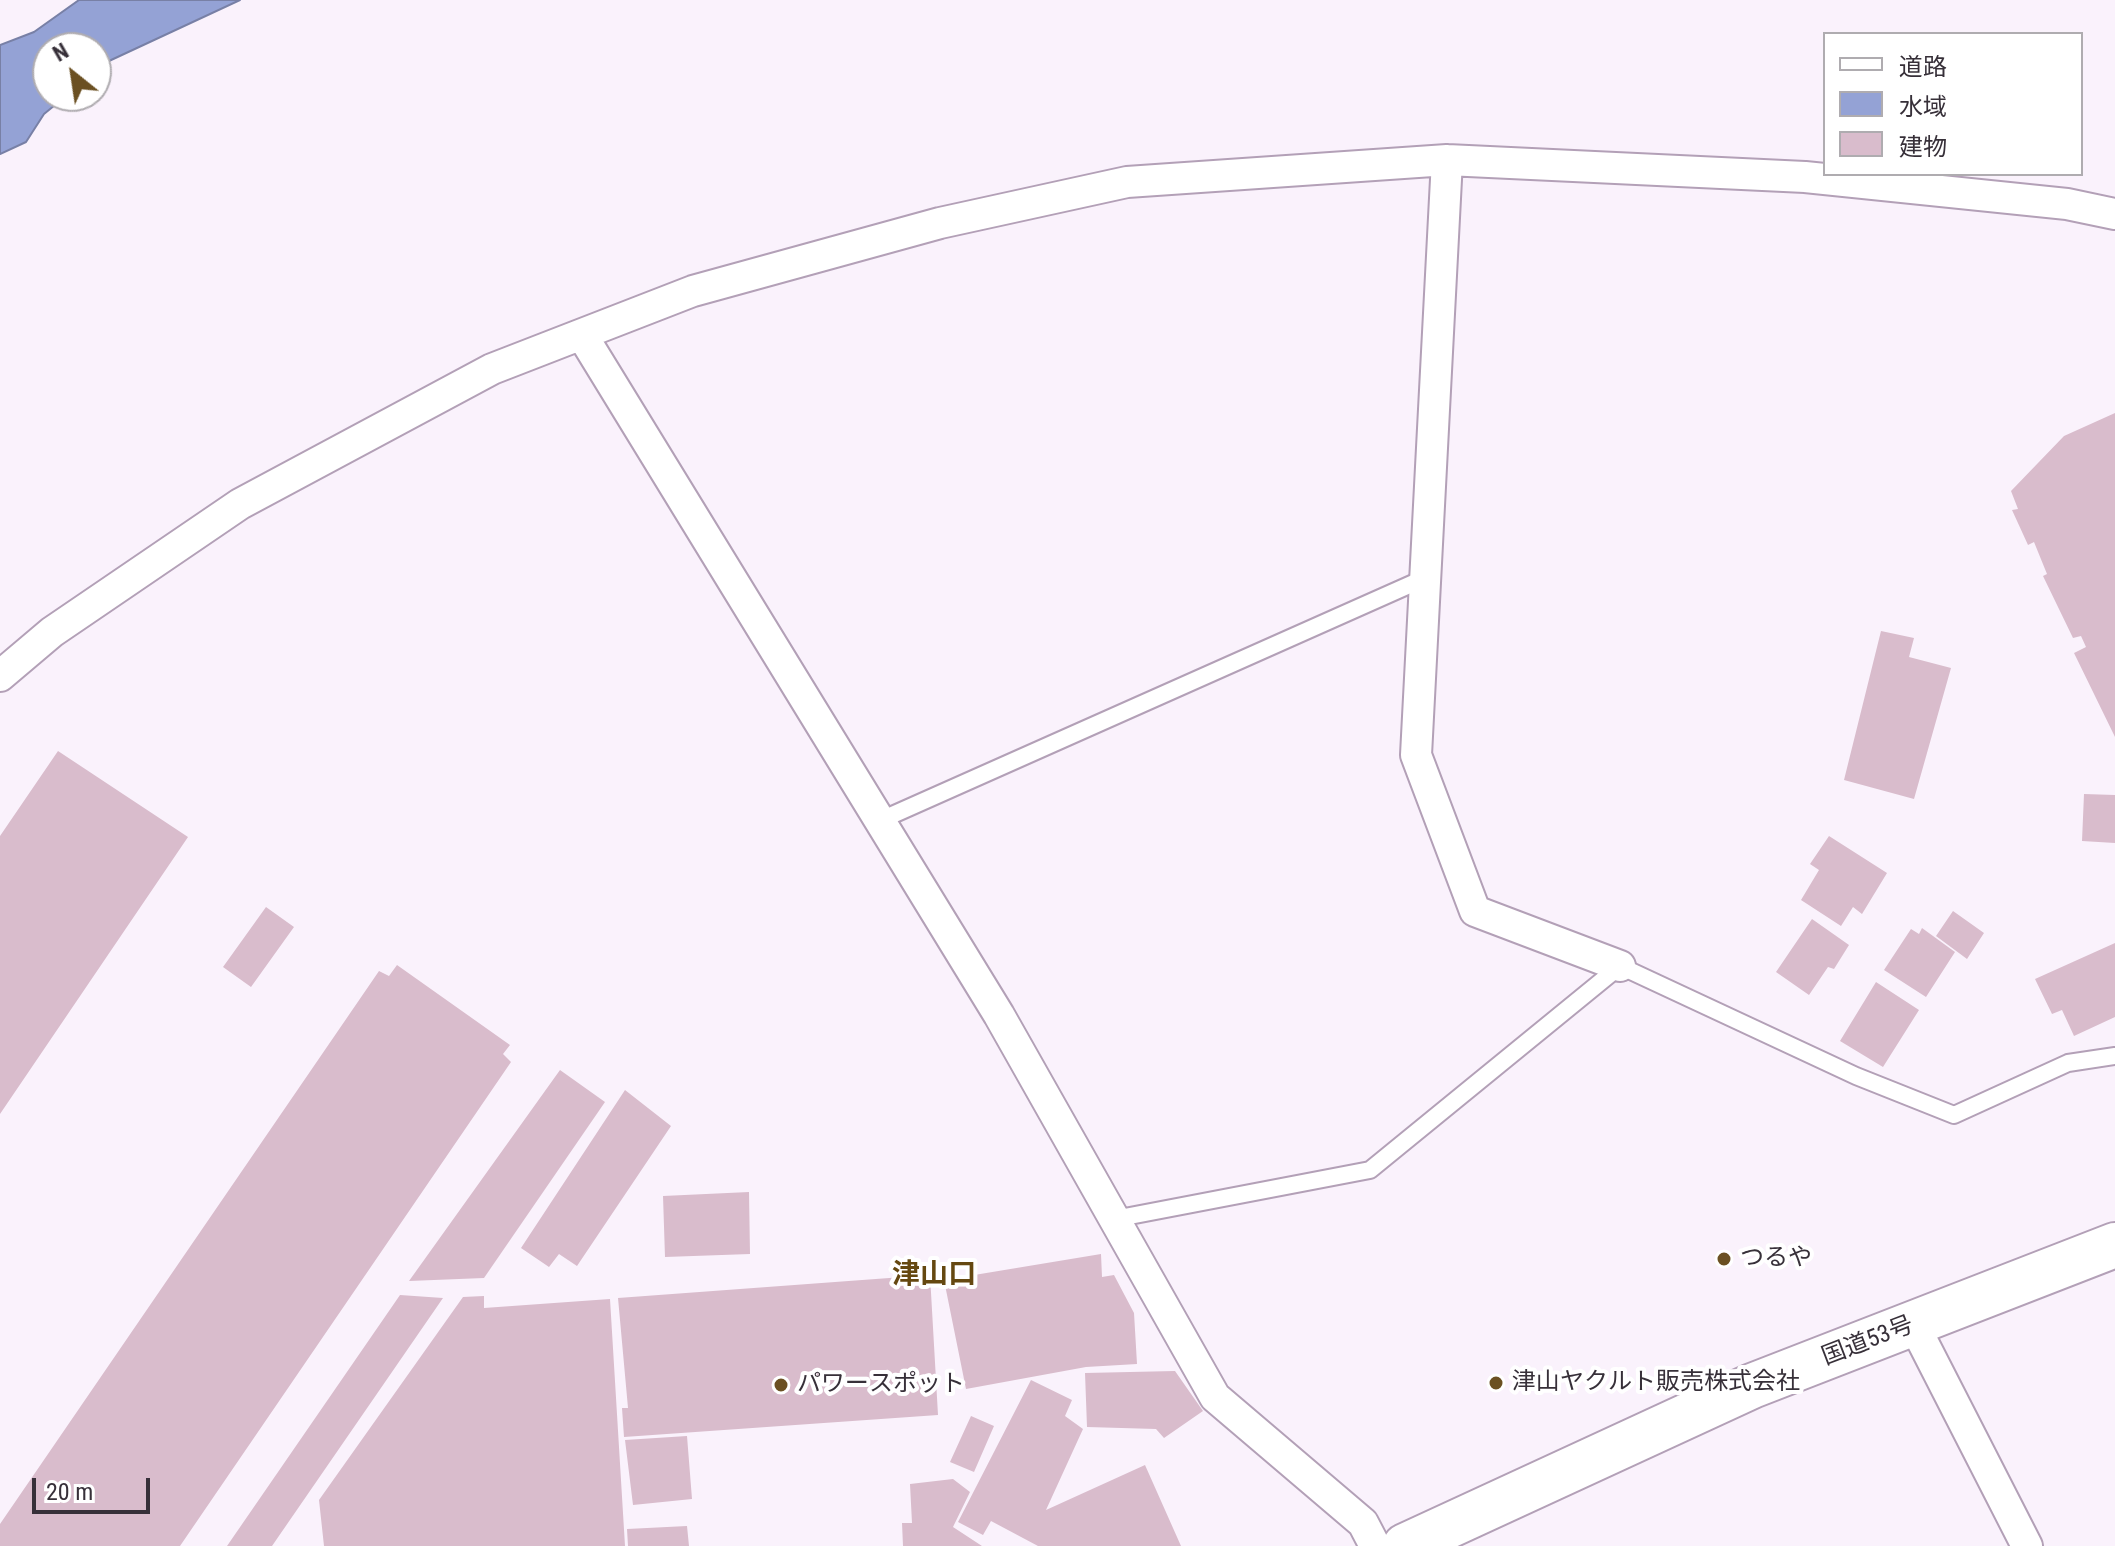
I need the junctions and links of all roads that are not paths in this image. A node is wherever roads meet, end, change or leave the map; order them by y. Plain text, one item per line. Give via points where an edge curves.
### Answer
1 (1447, 160) junction
2 (2115, 214) edge
3 (582, 335) junction
4 (1425, 578) junction
5 (0, 676) edge
6 (881, 820) junction
7 (1620, 966) junction
8 (2115, 1056) edge
9 (1114, 1219) junction
10 (2115, 1245) edge
11 (1914, 1325) junction
12 (1375, 1546) edge
13 (1405, 1546) edge
14 (2027, 1546) edge

1 - 2 street via 1805,177 2067,204
1 - 3 street via 1127,182 940,223 693,291
1 - 4 street
3 - 5 street via 492,369 240,504 52,632
3 - 6 street
4 - 6 lane
4 - 7 street via 1416,755 1475,911
6 - 9 street
7 - 8 lane via 1856,1076 1954,1115 2068,1063
7 - 9 lane via 1370,1170
9 - 12 street via 1215,1397 1363,1523
10 - 11 highway, 国道53号
11 - 13 highway, 国道53号 via 1752,1386
11 - 14 street

